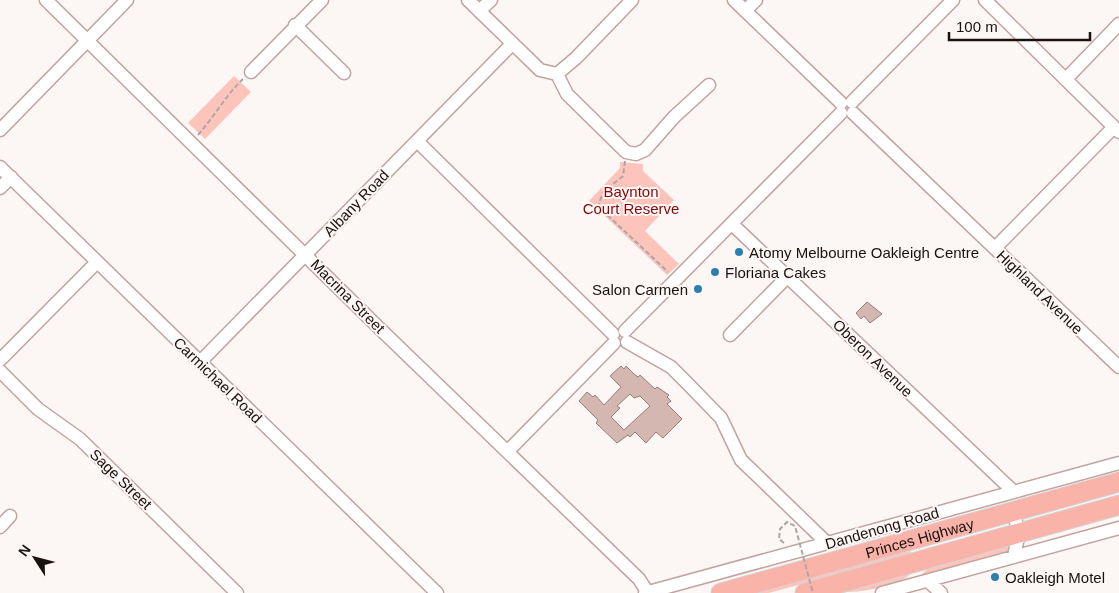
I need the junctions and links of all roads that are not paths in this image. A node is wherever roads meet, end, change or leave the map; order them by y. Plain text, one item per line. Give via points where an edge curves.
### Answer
1 (46, 0) edge
2 (127, 0) edge
3 (322, 0) edge
4 (468, 0) edge
5 (491, 0) edge
6 (632, 0) edge
7 (734, 0) edge
8 (756, 0) edge
9 (952, 0) edge
10 (985, 0) edge
11 (479, 11) junction
12 (745, 11) junction
13 (1119, 24) edge
14 (295, 26) junction
15 (87, 41) junction
16 (512, 44) junction
17 (250, 72) road end
18 (344, 73) dead end
19 (557, 74) junction
20 (1066, 79) junction
21 (709, 85) dead end
22 (847, 108) junction
23 (0, 130) edge
24 (1116, 130) edge
25 (416, 141) junction
26 (0, 167) edge
27 (11, 177) junction
28 (0, 188) edge
29 (732, 224) junction
30 (995, 248) junction
31 (306, 254) junction
32 (97, 262) junction
33 (788, 277) junction
34 (730, 335) dead end
35 (620, 338) junction
36 (0, 360) edge
37 (1117, 361) edge
38 (200, 362) junction
39 (0, 371) edge
40 (508, 452) junction
41 (1119, 463) edge
42 (1119, 482) edge
43 (1013, 491) junction
44 (1119, 505) edge
45 (1012, 511) junction
46 (1096, 512) junction
47 (10, 516) dead end
48 (1119, 526) edge
49 (0, 527) edge
50 (1019, 533) junction
51 (827, 543) junction
52 (1014, 556) junction
53 (930, 558) junction
54 (928, 581) junction
55 (909, 585) junction
56 (823, 591) edge
57 (237, 593) edge
58 (437, 593) edge
59 (647, 593) edge
60 (720, 593) edge
61 (805, 593) edge
62 (882, 593) edge
63 (941, 593) edge

1 - 15 street, Macrina Street
2 - 15 street
3 - 14 street
4 - 11 street
5 - 11 street
6 - 19 street
7 - 12 street, Highland Avenue
8 - 12 street
9 - 22 street
10 - 20 street
11 - 16 street
12 - 22 street, Highland Avenue
13 - 20 street
14 - 17 street
14 - 18 street
15 - 23 street
15 - 31 street, Macrina Street
16 - 19 street via 540,70
16 - 25 street, Albany Road
19 - 21 street via 567,94 626,152 636,154 645,150
20 - 24 street
22 - 29 street
22 - 30 street, Highland Avenue
24 - 30 street
25 - 31 street, Albany Road
25 - 35 street
26 - 27 street, Carmichael Road
27 - 28 street
27 - 32 street, Carmichael Road
29 - 33 street, Oberon Avenue
29 - 35 street
30 - 37 street, Highland Avenue
31 - 38 street, Albany Road
31 - 40 street, Macrina Street
32 - 36 street
32 - 38 street, Carmichael Road
33 - 34 street
33 - 43 street, Oberon Avenue
35 - 40 street
35 - 51 street via 671,367 721,418 741,460
38 - 58 street, Carmichael Road
39 - 57 street, Sage Street via 38,409 80,439
40 - 59 street, Macrina Street via 639,579
41 - 43 street, Dandenong Road
42 - 45 highway, Princes Highway
43 - 51 street, Dandenong Road
44 - 46 highway, Princes Highway
45 - 50 street
45 - 60 highway, Princes Highway
46 - 48 street
46 - 50 highway, Princes Highway
47 - 49 street
48 - 52 street
50 - 52 street
50 - 53 highway, Princes Highway
51 - 59 street, Dandenong Road
52 - 54 street
53 - 55 street
53 - 56 highway, Princes Highway
54 - 55 street
54 - 63 street
55 - 62 street
56 - 61 highway, Princes Highway

